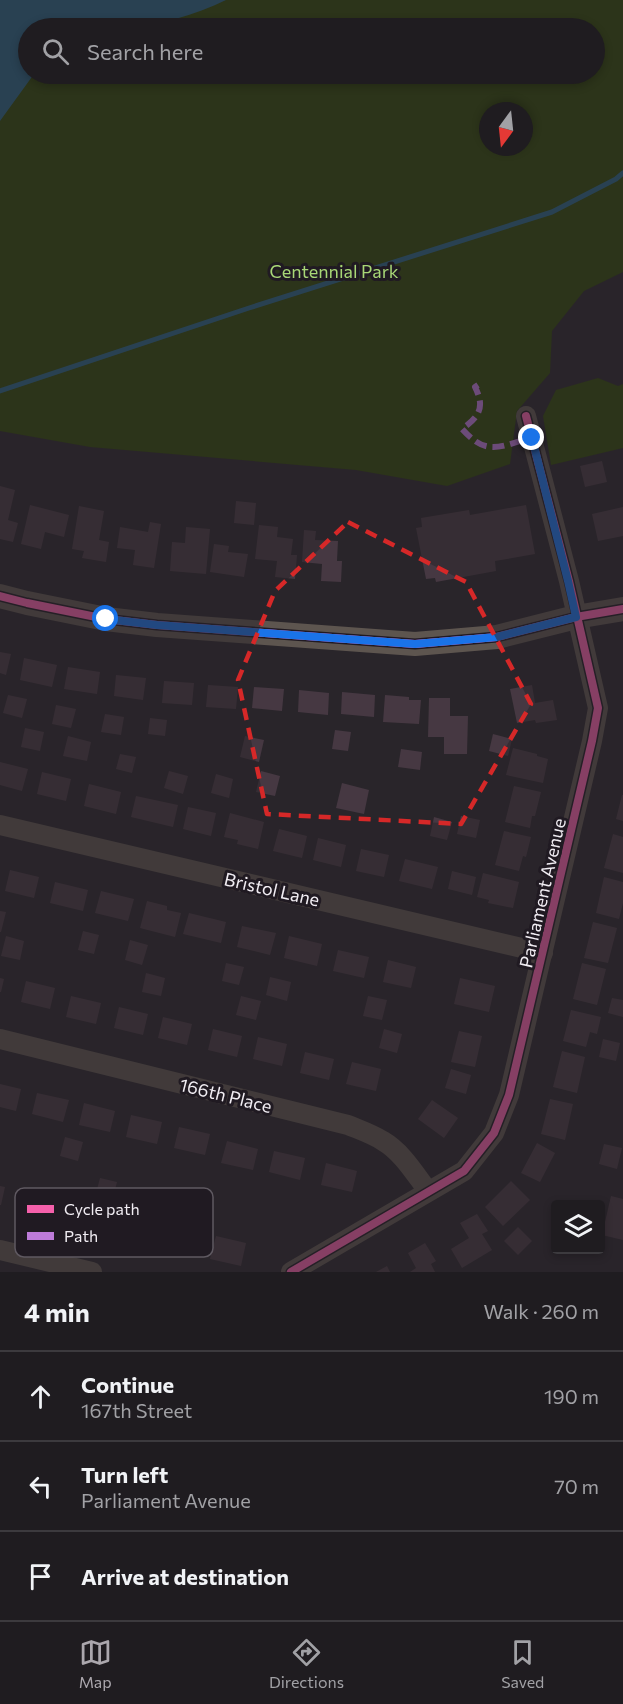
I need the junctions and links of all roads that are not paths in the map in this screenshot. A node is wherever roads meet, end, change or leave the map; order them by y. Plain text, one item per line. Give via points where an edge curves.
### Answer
1 (526, 416) dead end
2 (0, 596) edge
3 (623, 609) edge
4 (576, 617) junction
5 (0, 825) edge
6 (543, 953) junction
7 (0, 1039) edge
8 (428, 1191) junction
9 (0, 1250) edge
10 (15, 1254) edge
11 (29, 1257) edge
12 (92, 1272) edge
13 (291, 1272) edge

1 - 4 street, Parliament Avenue
2 - 4 street via 94,617 157,625 415,644 497,637
3 - 4 street
4 - 6 street, Parliament Avenue via 598,708
5 - 6 street, Bristol Lane
6 - 8 street, Parliament Avenue via 508,1095 494,1132 464,1171
7 - 8 street, 166th Place via 348,1125 385,1141
8 - 13 street, Parliament Avenue
9 - 10 street
11 - 12 street

